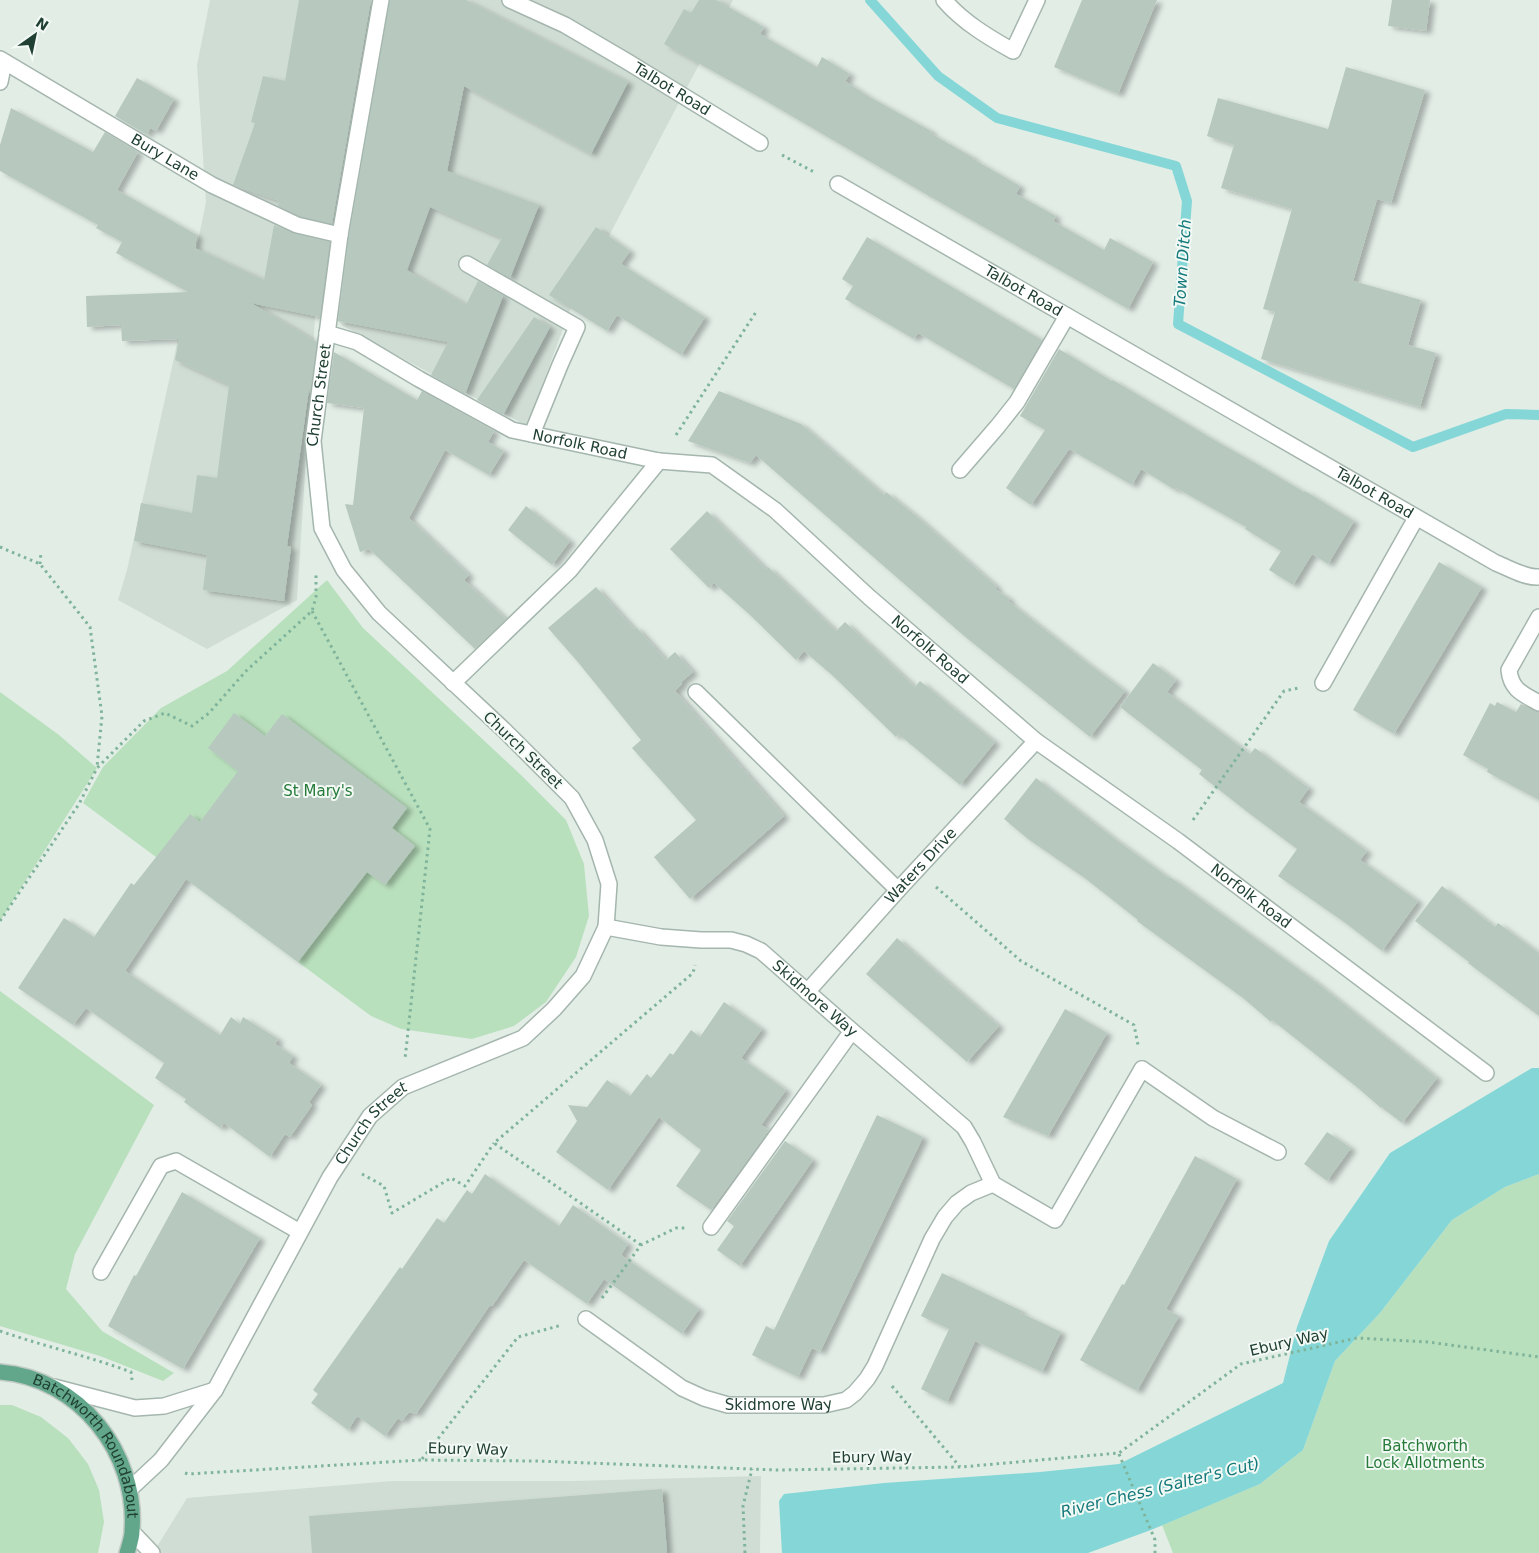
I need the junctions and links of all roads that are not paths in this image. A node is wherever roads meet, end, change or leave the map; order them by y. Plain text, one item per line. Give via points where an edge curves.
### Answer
1 (381, 0) edge
2 (510, 0) edge
3 (944, 0) edge
4 (1036, 0) edge
5 (2, 60) edge
6 (0, 82) edge
7 (760, 143) road end
8 (838, 184) road end
9 (340, 236) junction
10 (467, 264) dead end
11 (1067, 316) junction
12 (327, 333) junction
13 (532, 434) junction
14 (659, 461) junction
15 (960, 470) dead end
16 (1416, 518) junction
17 (1539, 577) edge
18 (1539, 617) edge
19 (453, 683) junction
20 (1323, 683) road end
21 (696, 692) dead end
22 (1539, 703) edge
23 (1036, 741) junction
24 (898, 890) junction
25 (606, 927) junction
26 (807, 992) junction
27 (852, 1031) junction
28 (1486, 1073) dead end
29 (1278, 1152) dead end
30 (993, 1184) junction
31 (711, 1227) road end
32 (300, 1232) junction
33 (101, 1272) dead end
34 (586, 1319) road end
35 (0, 1372) edge
36 (52, 1386) junction
37 (215, 1390) junction
38 (130, 1489) junction
39 (132, 1532) junction
40 (127, 1553) edge
41 (152, 1553) edge

1 - 9 street, Church Street
2 - 7 street, Talbot Road via 565,25
3 - 4 street via 976,28 1013,51
5 - 6 street
5 - 9 street, Bury Lane via 212,185 297,225
8 - 11 street, Talbot Road
9 - 12 street, Church Street
10 - 13 street via 577,327
11 - 15 street via 1017,402
11 - 16 street, Talbot Road
12 - 13 street, Norfolk Road via 357,342 512,430
12 - 19 street, Church Street via 313,441 322,528 344,570 379,613
13 - 14 street, Norfolk Road
14 - 19 street via 570,570
14 - 23 street, Norfolk Road via 712,465 775,510
16 - 17 street, Talbot Road via 1496,563
16 - 20 street
18 - 22 street via 1509,670 1510,680 1517,690
19 - 25 street, Church Street via 572,798 595,840 609,884
21 - 24 street
23 - 24 street, Waters Drive
23 - 28 street, Norfolk Road via 1178,841
24 - 26 street, Waters Drive
25 - 26 street, Skidmore Way via 661,937 730,940 746,944 761,951
25 - 32 street, Church Street via 583,976 523,1038 403,1087 370,1116 330,1177
26 - 27 street, Skidmore Way
27 - 30 street, Skidmore Way via 964,1127
27 - 31 street
29 - 30 street via 1213,1118 1142,1069 1055,1220
30 - 34 street, Skidmore Way via 971,1193 945,1217 867,1379 846,1400 824,1405 728,1405 704,1398 682,1388
32 - 33 street via 176,1161 161,1166
32 - 37 street, Church Street
35 - 36 main road, Batchworth Roundabout via 15,1373
36 - 37 street via 135,1408 164,1406
36 - 38 main road, Batchworth Roundabout via 96,1421 118,1453
37 - 38 street, Church Street via 161,1460
38 - 39 main road, Batchworth Roundabout
39 - 40 main road, Batchworth Roundabout
39 - 41 street

